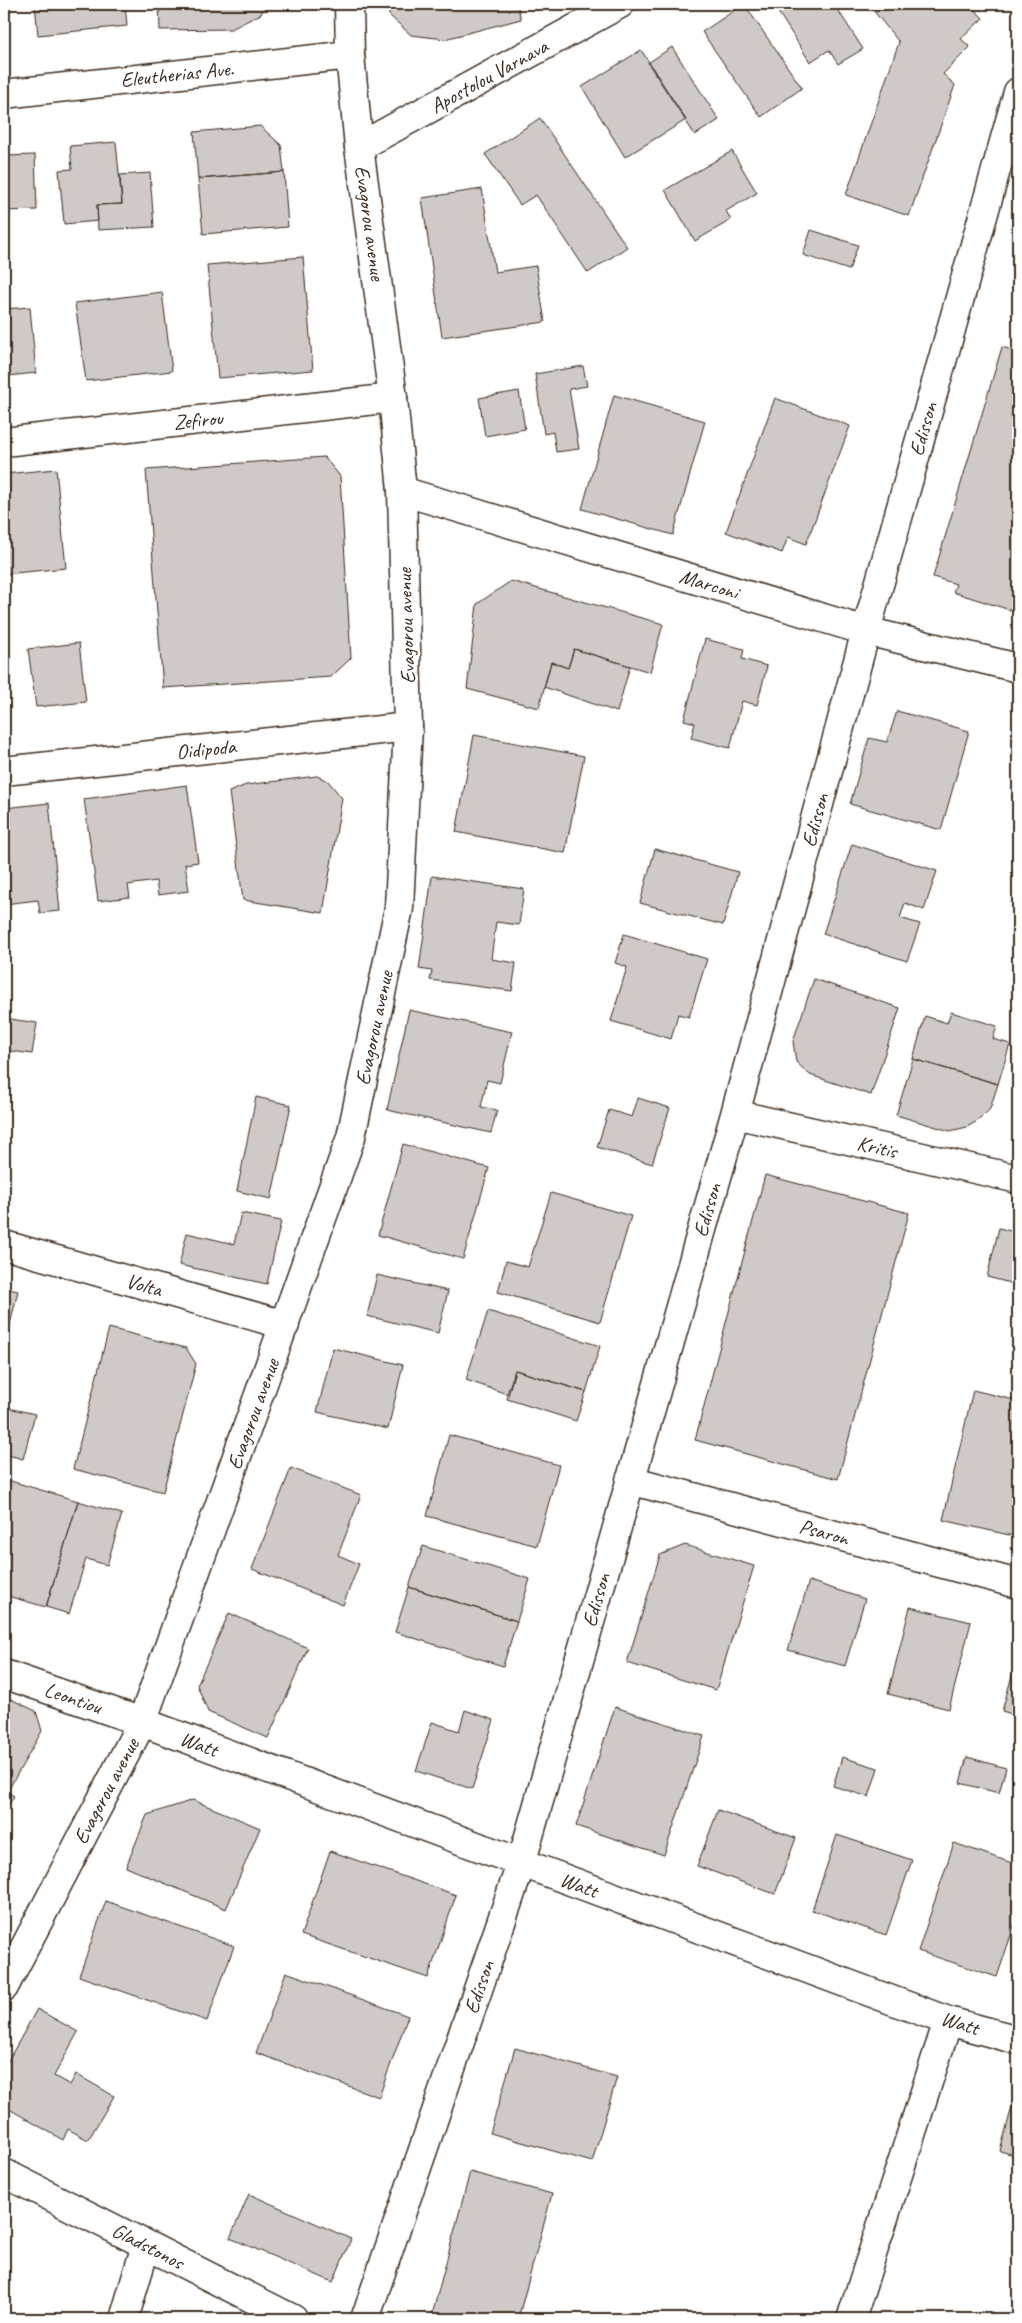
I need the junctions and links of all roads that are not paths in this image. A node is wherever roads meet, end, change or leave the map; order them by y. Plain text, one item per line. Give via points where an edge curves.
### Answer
1 (349, 4) edge
2 (620, 4) edge
3 (350, 55) junction
4 (1018, 92) edge
5 (4, 94) edge
6 (359, 147) junction
7 (393, 398) junction
8 (4, 442) edge
9 (402, 491) junction
10 (866, 631) junction
11 (1018, 668) edge
12 (408, 727) junction
13 (4, 771) edge
14 (735, 1114) junction
15 (1018, 1179) edge
16 (4, 1245) edge
17 (285, 1325) junction
18 (630, 1480) junction
19 (1018, 1584) edge
20 (4, 1674) edge
21 (142, 1722) junction
22 (521, 1864) junction
23 (4, 1987) edge
24 (948, 2021) junction
25 (1018, 2040) edge
26 (4, 2173) edge
27 (146, 2245) junction
28 (124, 2319) edge
29 (293, 2319) edge
30 (365, 2319) edge
31 (851, 2319) edge

1 - 3 street, Evagorou avenue
2 - 6 street, Apostolou Varnava
3 - 5 street, Eleutherias Ave.
3 - 6 street, Evagorou avenue
4 - 10 street, Edisson
6 - 7 street, Evagorou avenue
7 - 8 street, Zefirou
7 - 9 street, Evagorou avenue
9 - 10 street, Marconi
9 - 12 street, Evagorou avenue
10 - 11 street, Marconi
10 - 14 street, Edisson
12 - 13 street, Oidipoda
12 - 17 street, Evagorou avenue via 399,908 351,1137
14 - 15 street, Kritis
14 - 18 street, Edisson
16 - 17 street, Volta
17 - 21 street, Evagorou avenue
18 - 19 street, Psaron
18 - 22 street, Edisson
20 - 21 street, Leontiou
21 - 22 street, Watt
21 - 23 street, Evagorou avenue
22 - 24 street, Watt
22 - 30 street, Edisson
24 - 25 street, Watt
24 - 31 street
26 - 27 street, Gladstonos
27 - 28 street
27 - 29 street, Gladstonos

